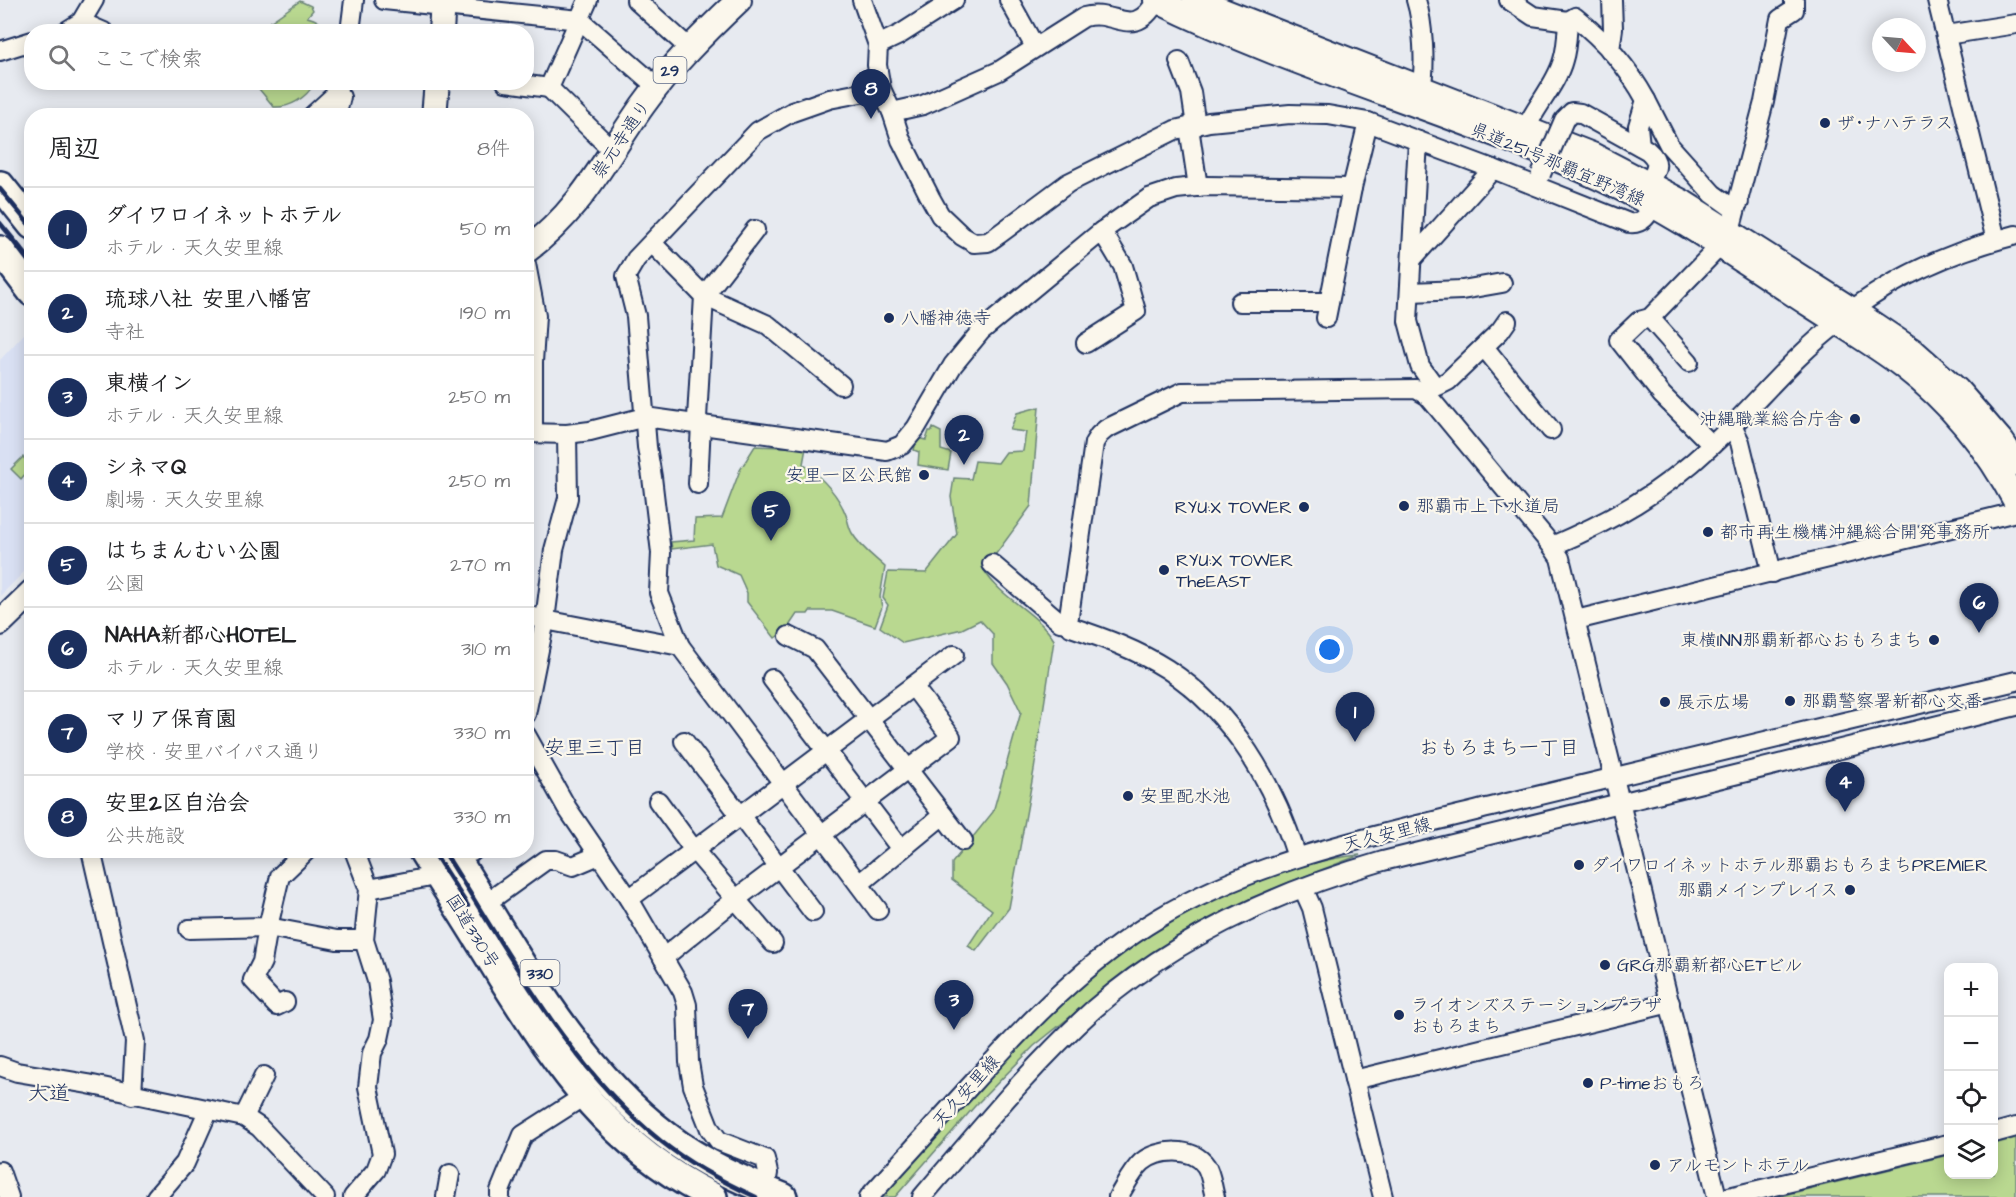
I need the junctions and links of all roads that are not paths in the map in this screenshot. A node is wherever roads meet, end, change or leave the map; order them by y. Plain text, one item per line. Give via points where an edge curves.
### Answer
1 (94, 0) edge
2 (354, 0) edge
3 (384, 0) edge
4 (588, 0) edge
5 (636, 0) edge
6 (739, 0) edge
7 (862, 0) edge
8 (954, 0) edge
9 (1009, 0) edge
10 (1156, 0) edge
11 (1195, 0) edge
12 (1416, 0) edge
13 (1509, 0) edge
14 (1612, 0) edge
15 (1794, 0) edge
16 (1937, 0) edge
17 (443, 4) edge
18 (579, 20) junction
19 (1568, 21) junction
20 (81, 22) junction
21 (78, 24) edge
22 (86, 24) edge
23 (351, 24) edge
24 (442, 24) edge
25 (2016, 24) edge
26 (1946, 35) junction
27 (24, 44) edge
28 (878, 45) junction
29 (1035, 47) junction
30 (689, 48) junction
31 (1610, 50) junction
32 (0, 51) edge
33 (1179, 62) dead end
34 (534, 86) edge
35 (657, 87) junction
36 (549, 88) junction
37 (1421, 88) junction
38 (881, 89) junction
39 (335, 90) edge
40 (338, 90) edge
41 (436, 90) edge
42 (1646, 100) junction
43 (319, 108) edge
44 (338, 108) edge
45 (435, 108) edge
46 (892, 112) junction
47 (1368, 122) junction
48 (1192, 126) junction
49 (1526, 128) junction
50 (1418, 141) junction
51 (1640, 146) junction
52 (613, 151) junction
53 (0, 164) edge
54 (1493, 169) junction
55 (1539, 180) junction
56 (0, 185) edge
57 (1198, 187) junction
58 (1352, 188) junction
59 (24, 189) edge
60 (1651, 194) junction
61 (1739, 202) junction
62 (24, 215) edge
63 (0, 229) edge
64 (755, 230) dead end
65 (1102, 231) junction
66 (2016, 236) edge
67 (1725, 239) junction
68 (1996, 240) junction
69 (652, 243) junction
70 (534, 245) edge
71 (0, 250) edge
72 (1412, 259) junction
73 (24, 260) edge
74 (0, 266) edge
75 (24, 282) edge
76 (1502, 283) dead end
77 (1410, 292) junction
78 (704, 296) junction
79 (24, 298) edge
80 (1240, 302) dead end
81 (534, 306) edge
82 (1845, 316) junction
83 (1650, 318) junction
84 (1507, 321) dead end
85 (1086, 343) dead end
86 (1484, 346) junction
87 (534, 347) edge
88 (1689, 363) dead end
89 (841, 386) dead end
90 (645, 417) junction
91 (701, 424) junction
92 (1732, 426) junction
93 (1551, 430) dead end
94 (534, 433) edge
95 (567, 434) junction
96 (2009, 438) edge
97 (1712, 446) junction
98 (2016, 463) edge
99 (698, 484) dead end
100 (2016, 502) edge
101 (2016, 512) edge
102 (1552, 546) junction
103 (992, 564) dead end
104 (1772, 573) junction
105 (24, 604) edge
106 (534, 617) edge
107 (545, 620) junction
108 (1576, 620) junction
109 (0, 623) edge
110 (1068, 623) junction
111 (789, 636) dead end
112 (680, 646) junction
113 (954, 655) dead end
114 (534, 674) edge
115 (772, 679) dead end
116 (2016, 681) edge
117 (913, 686) junction
118 (2016, 706) edge
119 (869, 719) junction
120 (684, 741) dead end
121 (534, 749) edge
122 (826, 751) junction
123 (908, 769) junction
124 (1614, 777) junction
125 (783, 783) junction
126 (658, 801) dead end
127 (865, 802) junction
128 (1622, 804) junction
129 (740, 815) junction
130 (944, 815) junction
131 (822, 834) junction
132 (963, 841) dead end
133 (901, 849) junction
134 (694, 850) junction
135 (599, 855) junction
136 (1297, 857) junction
137 (93, 858) edge
138 (299, 858) edge
139 (357, 858) edge
140 (413, 858) edge
141 (427, 858) edge
142 (471, 858) edge
143 (472, 858) edge
144 (778, 867) junction
145 (425, 878) junction
146 (859, 884) junction
147 (1303, 888) junction
148 (369, 889) junction
149 (496, 896) junction
150 (629, 899) junction
151 (736, 899) junction
152 (878, 910) dead end
153 (813, 912) dead end
154 (268, 927) junction
155 (189, 929) dead end
156 (364, 940) junction
157 (773, 943) dead end
158 (663, 958) junction
159 (285, 1002) dead end
160 (1670, 1003) junction
161 (522, 1011) junction
162 (0, 1066) edge
163 (264, 1076) dead end
164 (1354, 1080) junction
165 (618, 1091) junction
166 (132, 1095) junction
167 (584, 1096) junction
168 (208, 1111) junction
169 (244, 1117) junction
170 (2016, 1127) edge
171 (1998, 1132) edge
172 (1944, 1145) edge
173 (0, 1171) edge
174 (450, 1174) dead end
175 (774, 1193) edge
176 (9, 1197) edge
177 (156, 1197) edge
178 (326, 1197) edge
179 (353, 1197) edge
180 (446, 1197) edge
181 (500, 1197) edge
182 (713, 1197) edge
183 (869, 1197) edge
184 (922, 1197) edge
185 (1118, 1197) edge
186 (1215, 1197) edge
187 (1383, 1197) edge
188 (1717, 1197) edge
189 (1729, 1197) edge

1 - 20 street
2 - 23 street
3 - 17 street
4 - 18 street
5 - 30 street
6 - 30 main road, 崇元寺通り / 29
7 - 28 street
8 - 28 street
9 - 29 street
10 - 29 street via 1150,12 1138,20 1120,22 1094,14
10 - 60 main road, 県道251号那覇宜野湾線 via 1212,27 1600,178
11 - 37 main road, 県道251号那覇宜野湾線
12 - 37 street via 1424,76
13 - 19 street via 1533,16
14 - 31 street
15 - 61 street via 1794,10 1780,19
16 - 26 street
17 - 18 street
17 - 24 main road
18 - 35 street
18 - 36 street
19 - 31 street via 1575,16
19 - 49 street via 1564,59
20 - 21 street
20 - 22 street
25 - 26 street
26 - 68 street
27 - 32 street
28 - 38 street
29 - 46 street via 999,71 923,105
30 - 35 main road, 崇元寺通り / 29
31 - 42 street
33 - 48 street via 1191,92
34 - 36 street
35 - 52 main road, 崇元寺通り / 29
36 - 52 street
37 - 49 main road, 県道251号那覇宜野湾線
38 - 46 street
38 - 69 street via 829,99 792,112 758,131
39 - 43 street
40 - 44 street via 341,97
41 - 45 main road
42 - 51 street via 1638,126
42 - 61 street via 1669,145 1706,186 1731,207
46 - 48 street via 901,140 940,215 963,236 981,244 998,236 1068,183 1175,130
47 - 48 street via 1290,114
47 - 50 street
47 - 58 street
48 - 57 street
49 - 60 main road, 県道251号那覇宜野湾線 via 1592,155
50 - 54 street
50 - 72 street
51 - 55 street, bridge via 1572,112 1564,120
51 - 60 street via 1656,161
52 - 70 main road, 崇元寺通り / 29 via 578,203
53 - 59 highway
54 - 55 street
54 - 72 street
55 - 60 street via 1634,224 1646,216
56 - 62 highway
57 - 58 street
57 - 65 street via 1149,198
58 - 80 street via 1327,310
60 - 67 main road, 県道251号那覇宜野湾線
61 - 67 street
63 - 73 highway
64 - 78 street
65 - 85 street via 1123,266 1136,311
65 - 91 street via 981,331 953,365 910,437 896,448 886,451
66 - 68 street
67 - 82 main road, 県道251号那覇宜野湾線
67 - 83 street
68 - 82 street via 1906,276
69 - 78 street
69 - 90 street via 626,276 636,316
71 - 75 highway
72 - 77 street
74 - 79 main road
76 - 77 street via 1462,290
77 - 86 street via 1408,321 1420,366 1435,385 1448,381
78 - 89 street via 768,325
78 - 91 street via 697,418
81 - 87 street
82 - 92 street via 1810,345
82 - 96 main road, 県道251号那覇宜野湾線 via 1913,351
82 - 100 main road, 県道251号那覇宜野湾線 via 1950,408 1987,452
83 - 88 street
83 - 97 street via 1640,321 1619,340 1662,395
84 - 86 street
86 - 93 street
90 - 91 street
90 - 95 street
90 - 112 street via 662,553 659,593
91 - 99 street
92 - 97 street
92 - 104 street via 1740,442
94 - 95 street
95 - 107 street via 568,498 554,550
96 - 98 main road, 県道251号那覇宜野湾線
97 - 102 street via 1649,498
101 - 104 street
102 - 108 street via 1560,558
102 - 110 street via 1428,396 1416,389 1182,392 1106,429 1094,443
103 - 110 street via 1060,622
104 - 108 street
105 - 109 main road
106 - 107 street
107 - 112 street
107 - 114 street
108 - 124 street
110 - 136 street via 1152,660 1210,705 1254,760
111 - 119 street via 815,650
112 - 125 street
113 - 117 street
115 - 122 street
116 - 124 street, 天久安里線
117 - 119 street
117 - 123 street via 951,737
118 - 128 street, 天久安里線
119 - 122 street
119 - 123 street
120 - 129 street
121 - 135 street
122 - 125 street
122 - 127 street
123 - 127 street
123 - 130 street
124 - 128 street
124 - 136 street, 天久安里線
125 - 129 street
125 - 131 street
126 - 134 street
127 - 131 street
127 - 133 street
128 - 147 street, 天久安里線 via 1383,861
128 - 160 street
129 - 134 street
129 - 144 street
130 - 132 street
130 - 133 street
131 - 144 street
131 - 146 street
133 - 146 street
134 - 150 street
134 - 151 street
135 - 149 street via 573,866 546,861
135 - 150 street
136 - 183 street, 天久安里線 via 1228,882 1159,918 1102,956 1008,1043
137 - 166 street via 135,1041
138 - 154 street via 280,876
139 - 148 street
140 - 145 highway, 330
141 - 161 highway, 国道330号 / 330
142 - 165 highway, 国道330号 / 330 via 538,989 580,1048
143 - 149 highway, 330
144 - 151 street
144 - 153 street
145 - 148 street
145 - 161 highway, 330 via 502,998
146 - 152 street
147 - 164 street via 1312,908
147 - 184 street, 天久安里線 via 1234,916 1151,966 1103,1002 1033,1070
148 - 156 street
149 - 165 highway, 330 via 559,1005
150 - 158 street
151 - 157 street
151 - 158 street
154 - 155 street
154 - 156 street via 338,940
154 - 159 street via 262,962 253,980 277,1006
156 - 179 street via 382,1003 383,1020 372,1053 368,1087 382,1154 376,1170
158 - 175 street via 687,1005 693,1086 710,1129 718,1141 765,1159
160 - 164 street
160 - 188 street
161 - 167 highway, 330
162 - 166 street
163 - 169 street
164 - 187 street
165 - 175 highway, 330 via 680,1145 734,1176
166 - 168 street
167 - 181 street via 523,1135
167 - 182 highway, 330 via 642,1153
168 - 169 street
168 - 177 street via 185,1163
169 - 178 street
170 - 171 street
172 - 189 street
173 - 176 street
174 - 180 street
185 - 186 street via 1141,1163 1174,1151 1191,1154 1206,1165

